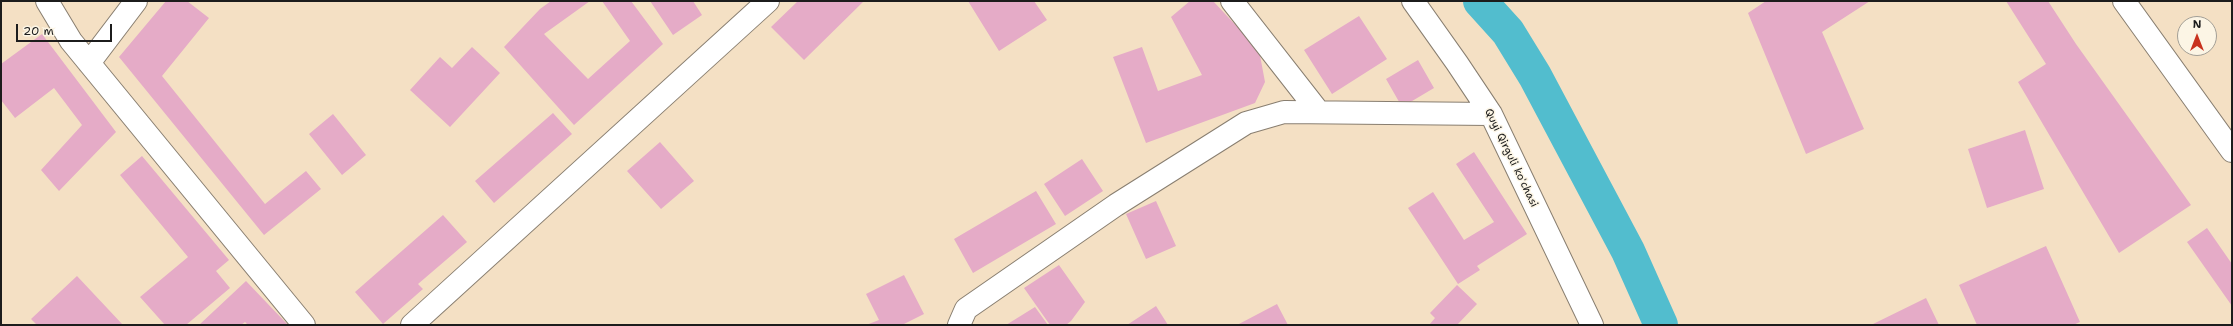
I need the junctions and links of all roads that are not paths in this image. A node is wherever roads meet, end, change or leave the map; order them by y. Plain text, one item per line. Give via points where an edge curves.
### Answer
1 (47, 1) edge
2 (136, 1) edge
3 (768, 1) edge
4 (1232, 1) edge
5 (1413, 1) edge
6 (2124, 1) edge
7 (89, 63) junction
8 (1318, 111) junction
9 (1490, 114) junction
10 (2232, 151) edge
11 (304, 325) edge
12 (412, 325) edge
13 (959, 325) edge
14 (1592, 325) edge

1 - 7 street via 71,41
2 - 7 street
3 - 12 street
4 - 8 street
5 - 9 street, Quyi Qirguli koʻchasi
6 - 10 street
7 - 11 street
8 - 9 street
8 - 13 street via 1284,112 1246,123 1116,205 966,309
9 - 14 street, Quyi Qirguli koʻchasi

